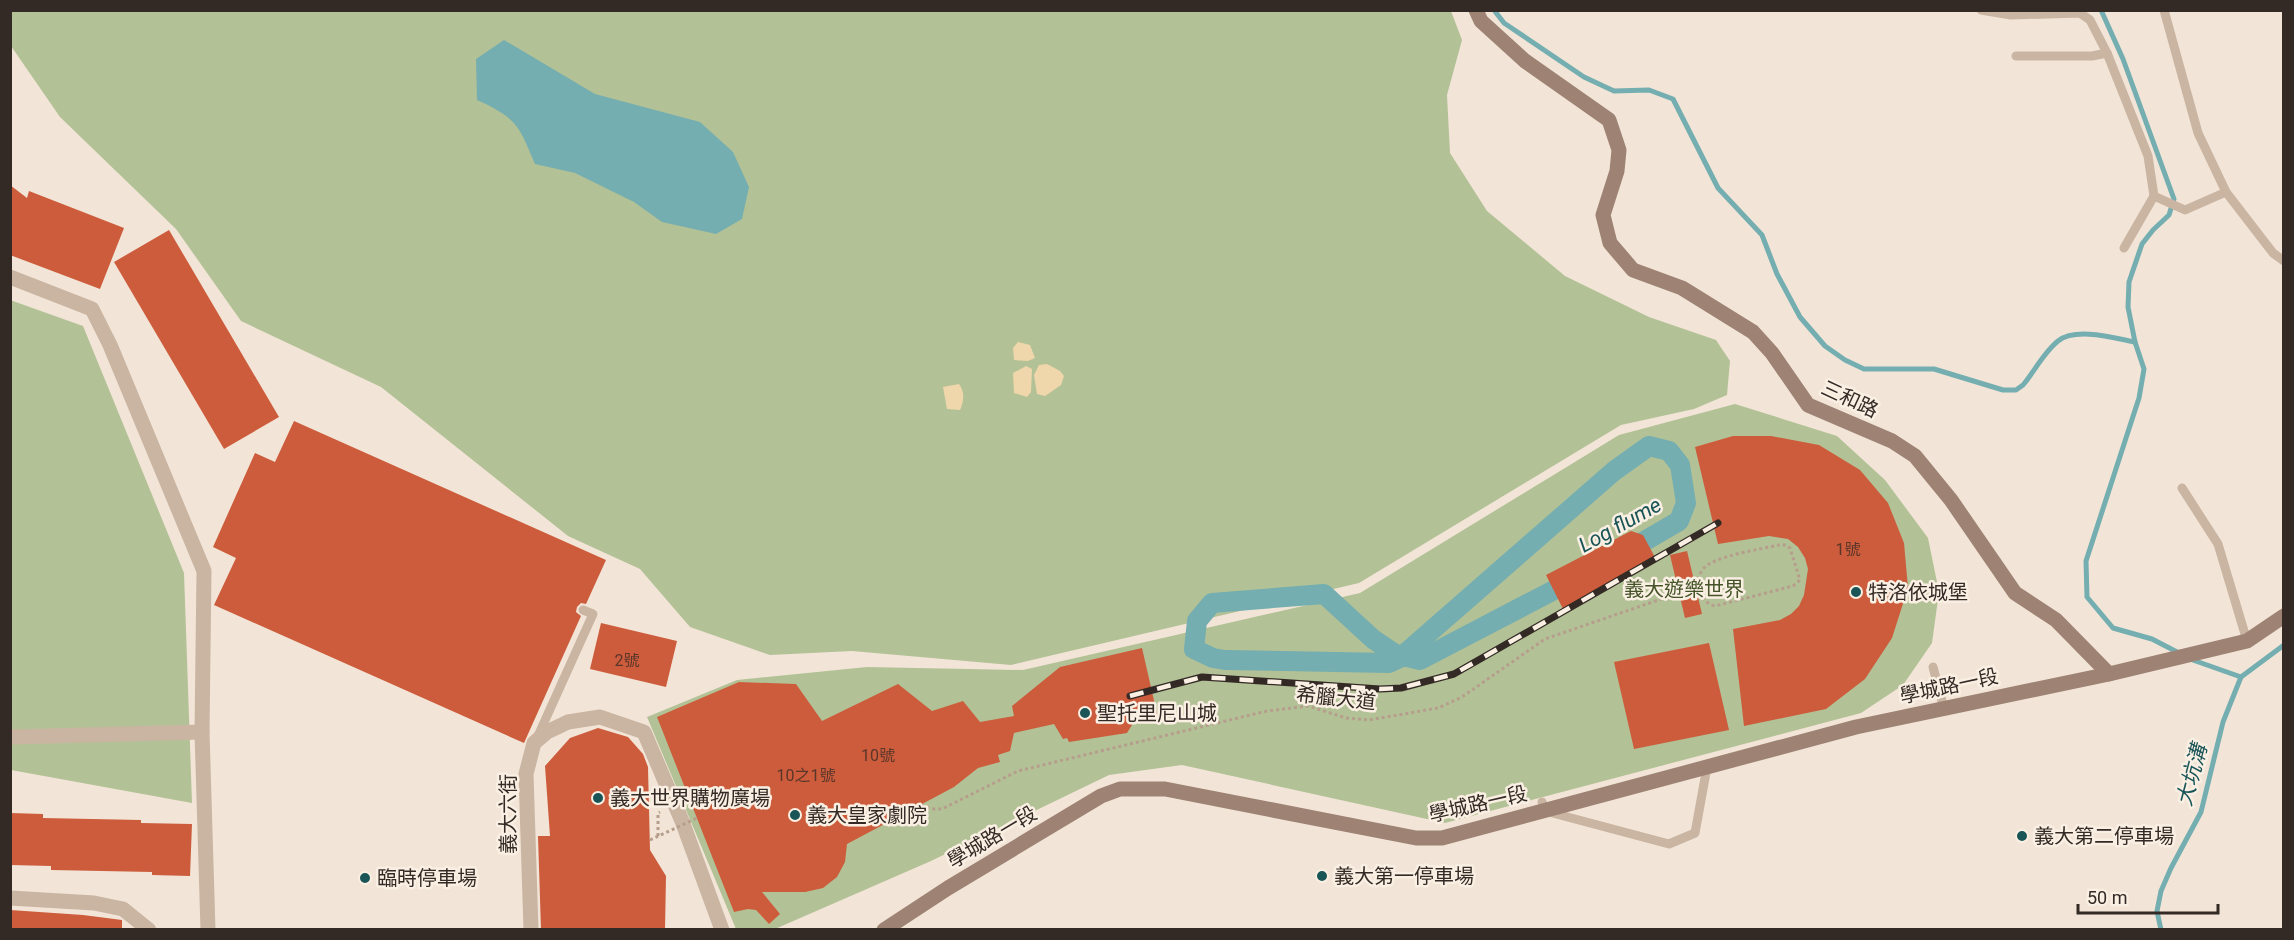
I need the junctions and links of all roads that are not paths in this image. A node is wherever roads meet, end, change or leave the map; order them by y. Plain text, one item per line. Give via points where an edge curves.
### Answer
1 (1476, 10) edge
2 (1981, 10) edge
3 (2164, 10) edge
4 (2107, 53) junction
5 (2016, 56) dead end
6 (2226, 192) junction
7 (2157, 198) junction
8 (2124, 248) dead end
9 (2283, 261) edge
10 (10, 277) edge
11 (2182, 488) dead end
12 (584, 610) dead end
13 (2283, 616) edge
14 (2247, 641) junction
15 (1933, 667) dead end
16 (2109, 674) junction
17 (1944, 709) junction
18 (202, 732) junction
19 (10, 737) edge
20 (534, 742) junction
21 (1707, 767) junction
22 (1544, 806) junction
23 (10, 898) edge
24 (149, 930) edge
25 (208, 930) edge
26 (531, 930) edge
27 (723, 930) edge
28 (884, 930) edge

1 - 16 main road, 三和路 via 1481,21 1525,61 1609,120 1618,150 1617,171 1603,215 1610,243 1633,270 1682,288 1753,332 1808,405 1892,441 1915,456 1951,500 2015,593 2056,621
2 - 4 lane via 2011,15 2079,13 2090,20
3 - 6 lane via 2198,134
4 - 5 lane
4 - 7 lane via 2148,156
6 - 7 lane via 2185,210
6 - 9 lane
7 - 8 lane
10 - 18 street via 92,309 115,356 204,571
11 - 14 lane via 2218,544
12 - 20 lane via 593,614
13 - 14 main road
14 - 16 main road
15 - 17 lane
16 - 17 main road, 學城路一段
17 - 21 main road, 學城路一段 via 1856,727
18 - 19 street
18 - 25 street
20 - 26 street, 義大六街 via 526,774
20 - 27 street via 568,722 600,717 644,732
21 - 22 main road, 學城路一段
21 - 22 lane via 1695,833 1669,844
22 - 28 main road, 學城路一段 via 1442,838 1416,838 1165,789 1120,789 1101,796
23 - 24 street via 94,903 123,909

